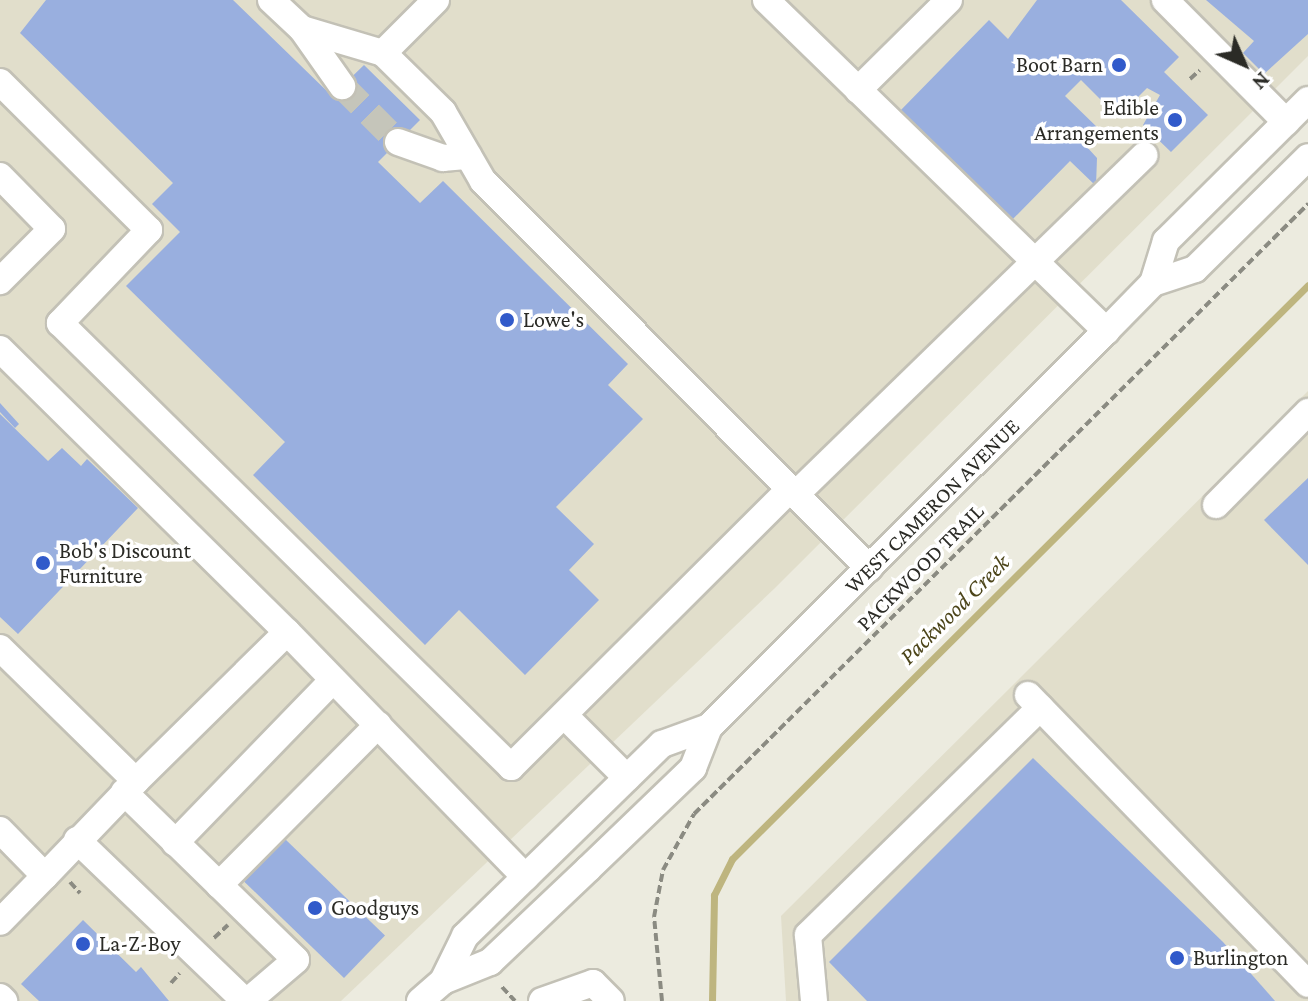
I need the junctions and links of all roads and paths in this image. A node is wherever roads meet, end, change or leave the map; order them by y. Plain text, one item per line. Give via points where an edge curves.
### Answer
1 (271, 0) edge
2 (436, 0) edge
3 (766, 0) edge
4 (949, 0) edge
5 (1165, 0) edge
6 (302, 29) junction
7 (383, 53) junction
8 (1207, 63) dead end
9 (1190, 79) dead end
10 (0, 82) edge
11 (342, 86) tunnel mouth
12 (858, 90) junction
13 (1308, 100) edge
14 (1286, 122) junction
15 (398, 142) tunnel mouth
16 (1144, 155) dead end
17 (468, 156) junction
18 (1308, 157) edge
19 (0, 176) edge
20 (1308, 204) edge
21 (1035, 266) junction
22 (0, 281) edge
23 (1153, 283) junction
24 (1106, 331) junction
25 (0, 349) edge
26 (1308, 412) edge
27 (794, 491) junction
28 (1216, 505) dead end
29 (869, 568) junction
30 (287, 632) junction
31 (1, 650) edge
32 (333, 680) junction
33 (564, 715) junction
34 (378, 725) junction
35 (709, 727) junction
36 (627, 778) junction
37 (130, 787) junction
38 (0, 830) edge
39 (77, 840) junction
40 (175, 843) junction
41 (45, 876) junction
42 (525, 877) junction
43 (219, 885) junction
44 (1, 918) edge
45 (230, 923) dead end
46 (207, 946) dead end
47 (184, 969) dead end
48 (443, 981) junction
49 (171, 983) dead end
50 (1308, 984) edge
51 (502, 987) dead end
52 (555, 997) edge
53 (246, 1001) edge
54 (420, 1001) edge
55 (515, 1001) edge
56 (611, 1001) edge
57 (662, 1001) edge
58 (814, 1001) edge

1 - 6 street
2 - 7 street
3 - 12 street
4 - 12 street
5 - 14 street
6 - 7 street
6 - 11 street
7 - 17 street via 443,112
8 - 9 path
10 - 33 street via 149,230 60,323 511,767
12 - 21 street
13 - 14 street, WEST CAMERON AVENUE
14 - 23 street, WEST CAMERON AVENUE via 1166,241
15 - 17 street via 443,158
16 - 21 street
17 - 27 street via 483,181
18 - 23 street, WEST CAMERON AVENUE via 1195,269
19 - 22 street via 52,229
20 - 57 path, PACKWOOD TRAIL via 694,814 663,870 654,917
21 - 24 street
21 - 27 street via 1011,278
23 - 24 street, WEST CAMERON AVENUE
24 - 29 street, WEST CAMERON AVENUE
25 - 30 street
26 - 28 street
27 - 29 street
27 - 33 street
29 - 35 street, WEST CAMERON AVENUE
30 - 32 street
30 - 37 street
31 - 37 street
32 - 34 street
32 - 40 street
33 - 36 street
34 - 42 street
34 - 43 street
35 - 36 street, WEST CAMERON AVENUE via 662,744
35 - 48 street, WEST CAMERON AVENUE via 693,768 588,869 490,962
36 - 42 street, WEST CAMERON AVENUE
37 - 39 street
37 - 40 street
38 - 41 street
39 - 41 street
39 - 53 street
40 - 43 street
41 - 44 street
42 - 48 street, WEST CAMERON AVENUE via 465,936
43 - 53 street via 296,960
45 - 46 path
47 - 49 path
48 - 54 street, WEST CAMERON AVENUE
50 - 58 street via 1034,701 808,935
51 - 55 path
52 - 56 street via 593,983

